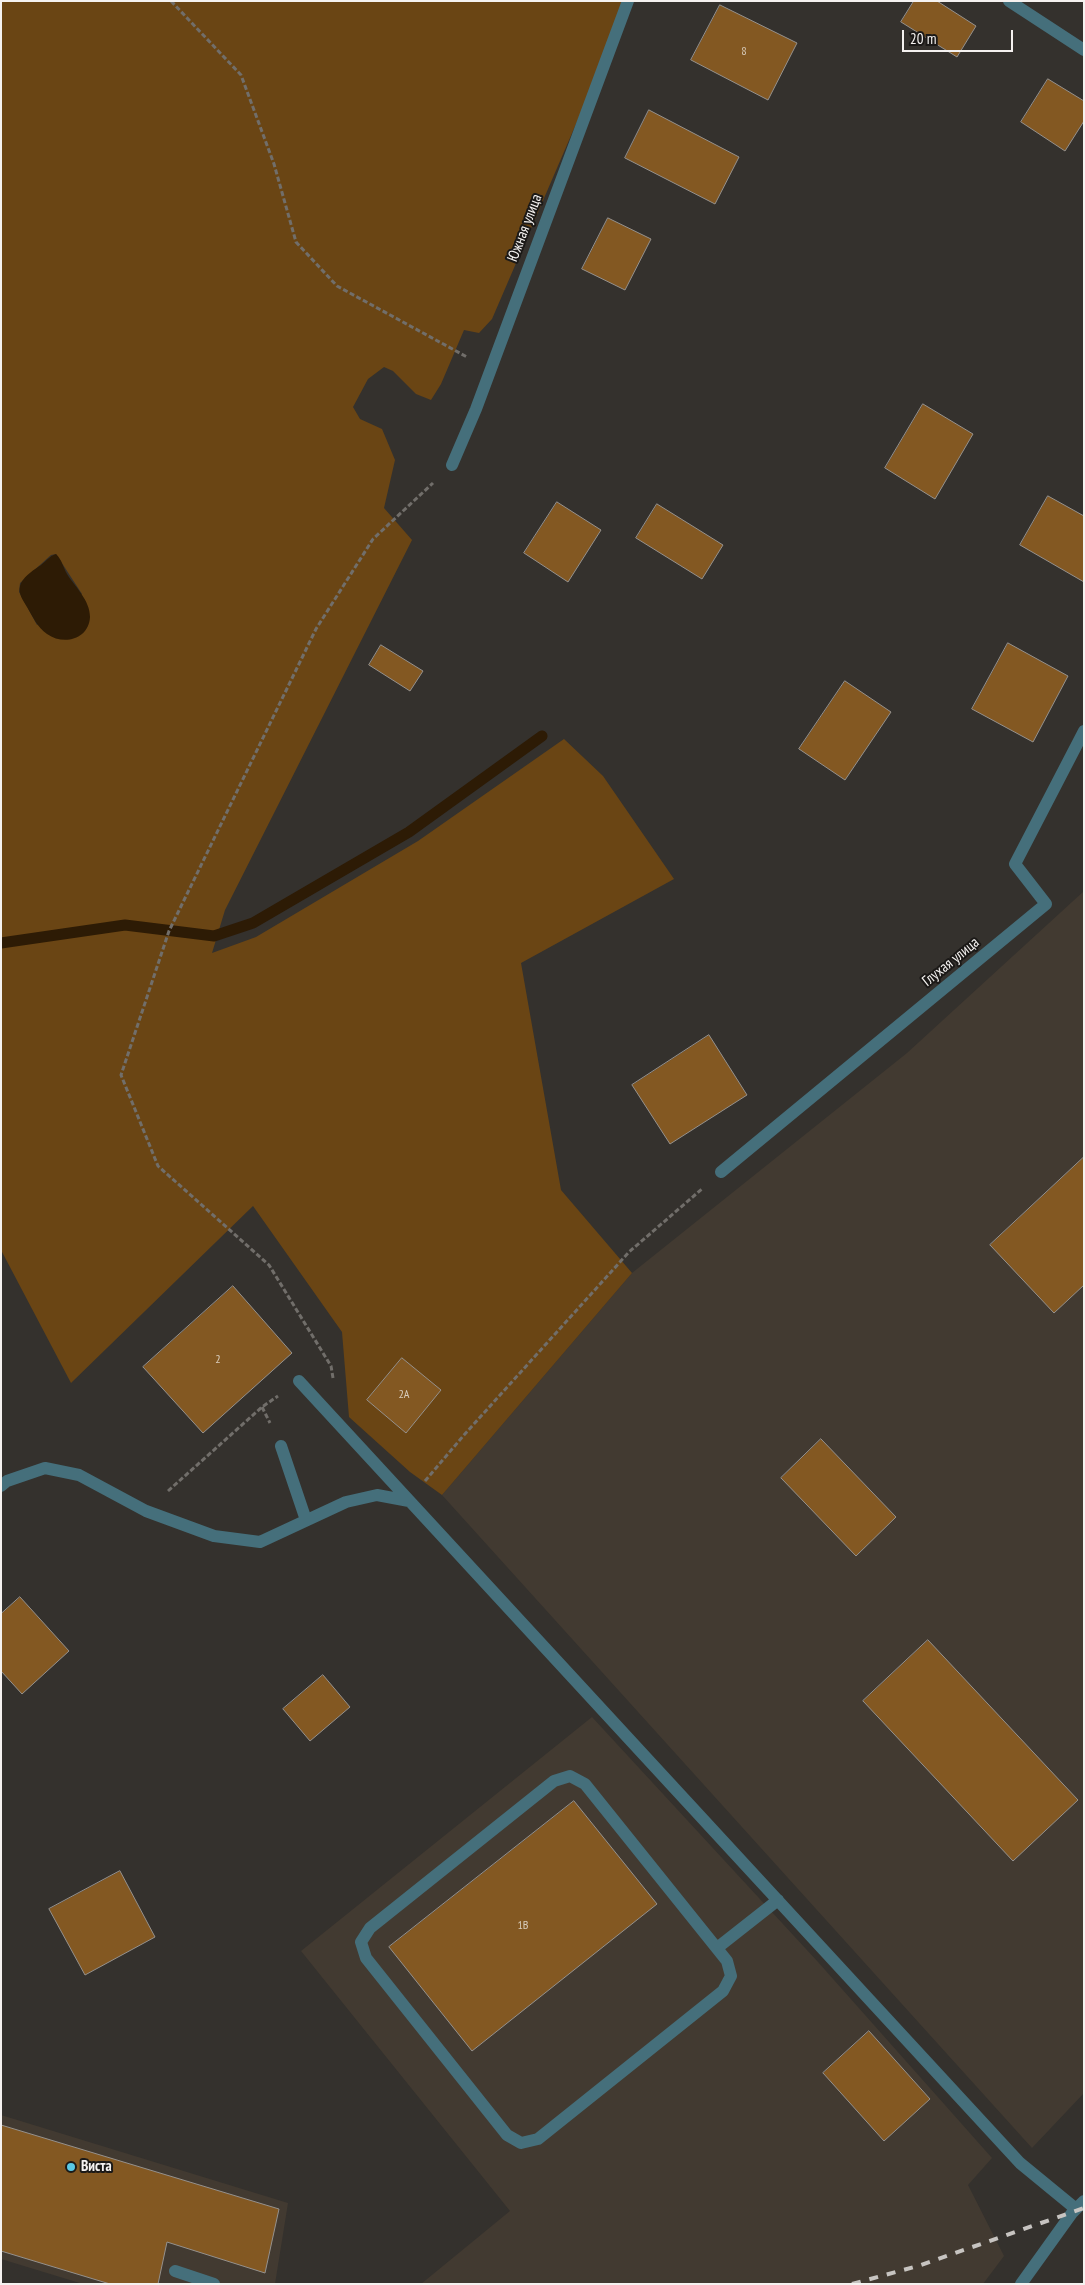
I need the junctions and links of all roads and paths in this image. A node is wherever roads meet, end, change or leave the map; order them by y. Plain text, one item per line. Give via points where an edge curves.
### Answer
1 (171, 1) edge
2 (628, 1) edge
3 (1009, 1) edge
4 (1084, 50) edge
5 (490, 368) junction
6 (452, 465) joint
7 (1084, 731) edge
8 (721, 1172) joint
9 (331, 1366) junction
10 (299, 1381) junction
11 (340, 1425) junction
12 (281, 1446) dead end
13 (1, 1486) edge
14 (409, 1500) junction
15 (146, 1511) junction
16 (306, 1520) junction
17 (778, 1900) junction
18 (717, 1948) junction
19 (1080, 2205) edge
20 (174, 2271) dead end
21 (214, 2284) edge
22 (1021, 2284) edge

1 - 5 path via 241,74 274,164 296,242 337,286 436,342
2 - 5 street, Южная улица
3 - 4 street
5 - 6 street, Южная улица
6 - 9 path via 373,539 316,629 169,931 122,1075 158,1166 269,1264
7 - 8 street, Глухая улица via 1015,864 1046,904
8 - 14 path via 629,1252 470,1427
9 - 10 path
9 - 11 path
10 - 11 street
10 - 15 path via 262,1407
11 - 14 street
12 - 16 street
13 - 15 street via 45,1468 79,1475
14 - 16 street via 377,1495 346,1502
14 - 17 street
15 - 16 street via 214,1536 260,1542
17 - 18 street
17 - 19 street via 1020,2163
18 - 18 street via 727,1961 731,1976 723,1992 538,2139 521,2143 507,2135 366,1958 361,1942 370,1928 385,1915 554,1781 570,1776 585,1784
19 - 22 street
20 - 21 street

